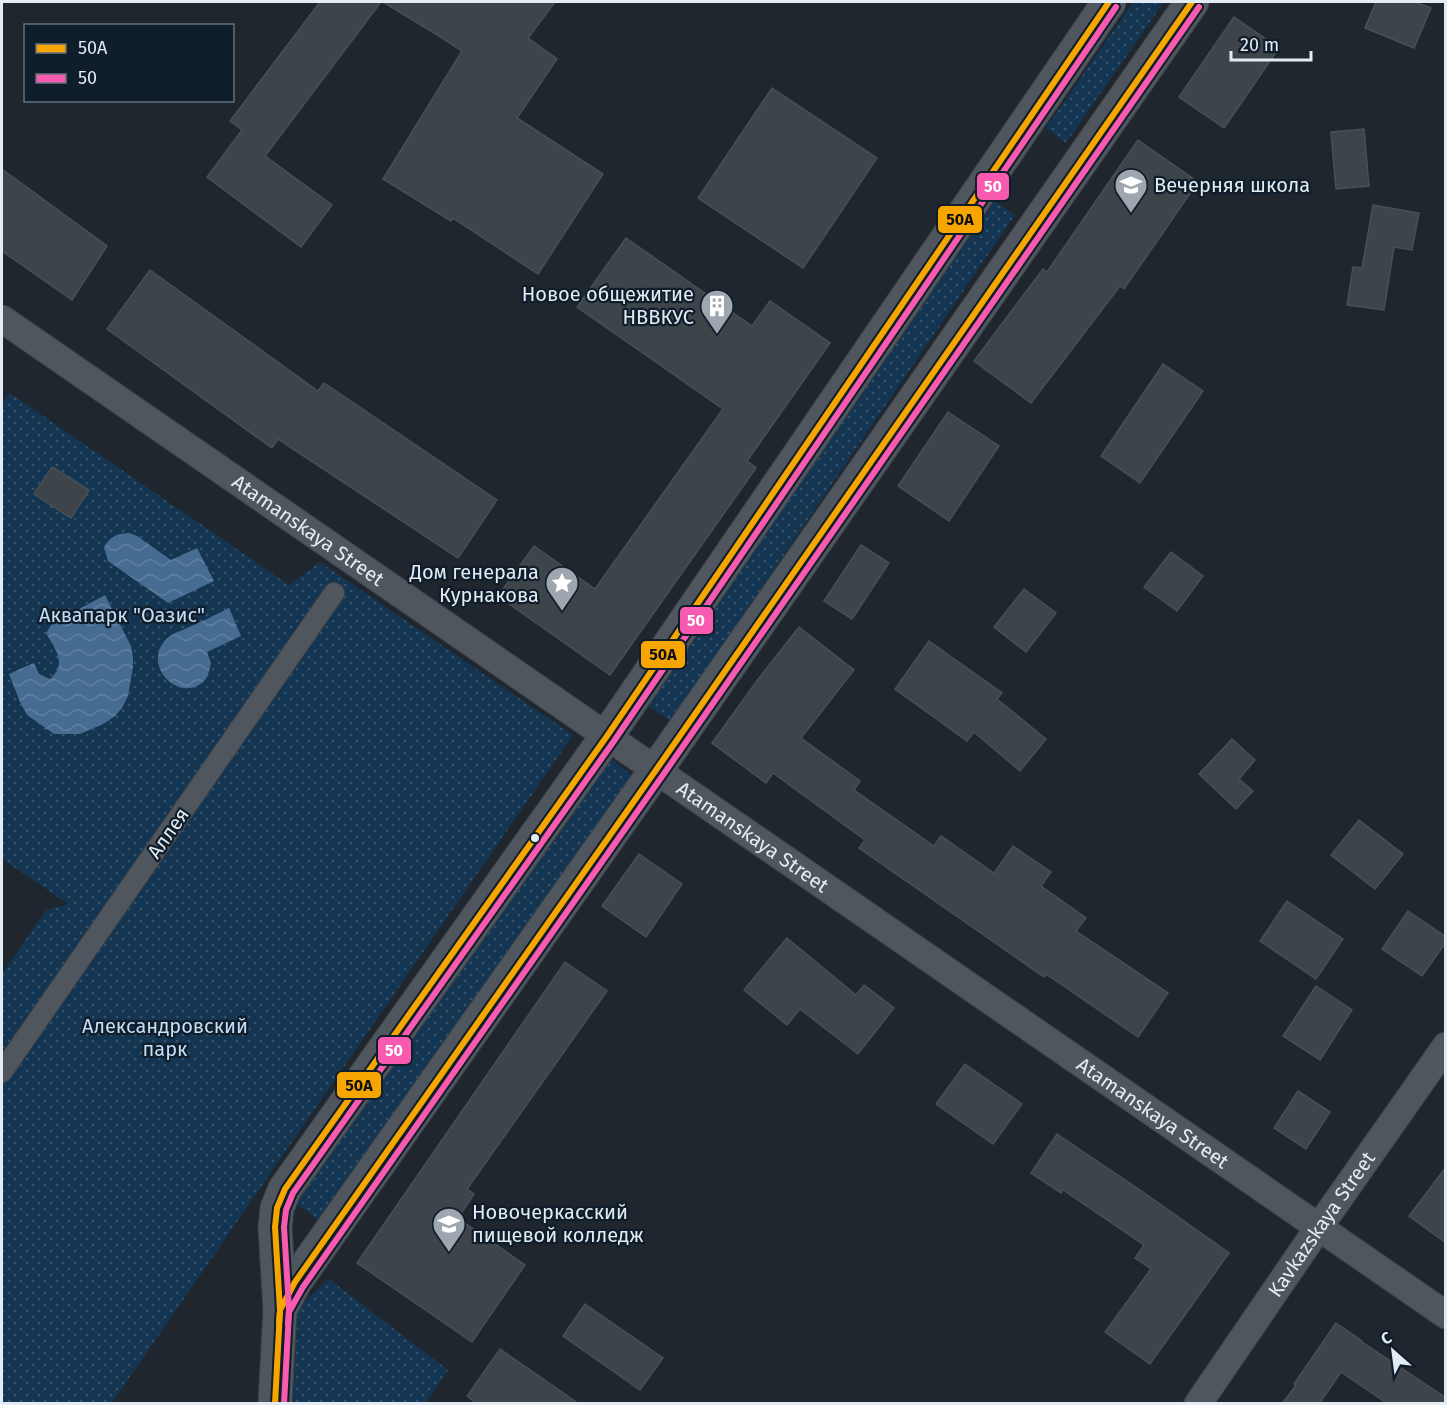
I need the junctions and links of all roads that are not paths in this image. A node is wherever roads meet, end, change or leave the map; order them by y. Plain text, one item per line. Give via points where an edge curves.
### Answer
1 (1109, 2) edge
2 (1192, 2) edge
3 (2, 319) edge
4 (334, 593) dead end
5 (607, 736) junction
6 (656, 770) junction
7 (1446, 1046) edge
8 (2, 1072) edge
9 (1319, 1227) junction
10 (280, 1310) junction
11 (1446, 1315) edge
12 (275, 1404) edge
13 (1198, 1404) edge

1 - 5 street
2 - 6 street
3 - 5 street, Atamanskaya Street
4 - 8 street, Аллея
5 - 6 street, Atamanskaya Street
5 - 10 street via 285,1189 275,1227
6 - 9 street, Atamanskaya Street
6 - 10 street via 301,1274
7 - 9 street, Kavkazskaya Street
9 - 11 street, Atamanskaya Street
9 - 13 street, Kavkazskaya Street
10 - 12 street

